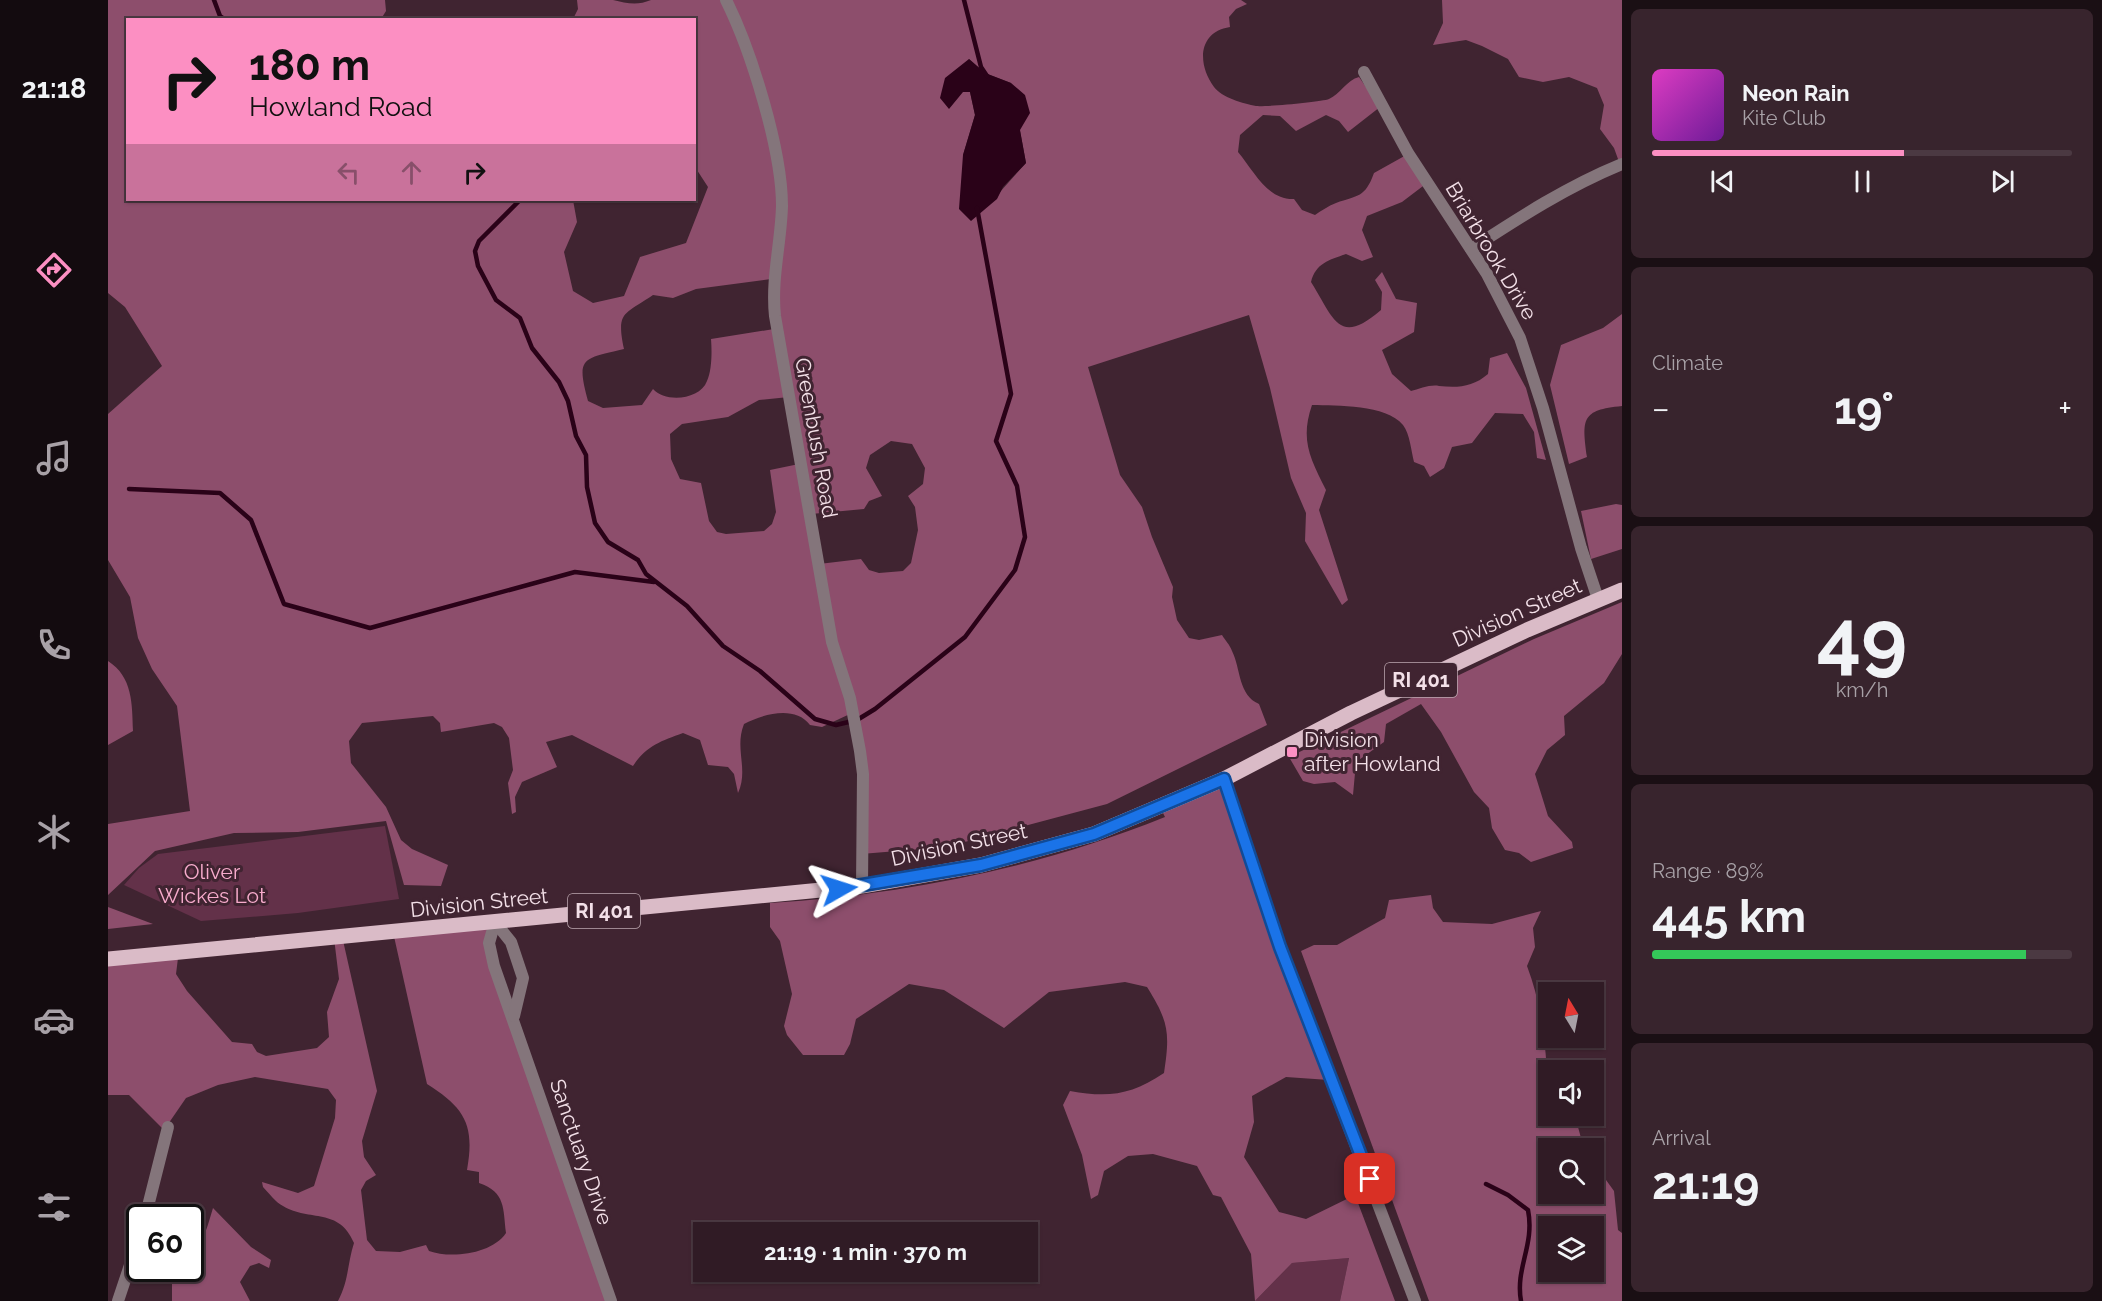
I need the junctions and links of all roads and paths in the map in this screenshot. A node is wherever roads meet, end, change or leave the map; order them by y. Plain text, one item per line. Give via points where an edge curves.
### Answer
1 (726, 0) edge
2 (1364, 72) dead end
3 (1622, 164) edge
4 (1471, 249) junction
5 (1622, 590) edge
6 (1598, 599) junction
7 (1224, 779) junction
8 (862, 886) junction
9 (495, 922) junction
10 (108, 959) edge
11 (514, 1016) junction
12 (168, 1127) dead end
13 (149, 1204) edge
14 (126, 1277) edge
15 (118, 1301) edge
16 (611, 1301) edge
17 (1415, 1301) edge

1 - 8 street, Greenbush Road via 751,63 779,169 782,207 773,298 775,316 832,642 857,732 863,774
2 - 4 street, Briarbrook Drive via 1408,153
3 - 4 street via 1588,177
4 - 6 street, Briarbrook Drive via 1520,338
5 - 6 main road, Division Street / RI 401
6 - 7 main road, Division Street / RI 401 via 1351,713
7 - 8 main road, Division Street / RI 401 via 1094,834 981,865
7 - 17 street via 1280,947
8 - 9 main road, Division Street / RI 401
9 - 10 main road, Division Street / RI 401
9 - 11 street, Sanctuary Drive via 489,943
9 - 11 street via 511,942 523,978
11 - 16 street, Sanctuary Drive
12 - 13 street
14 - 15 street

